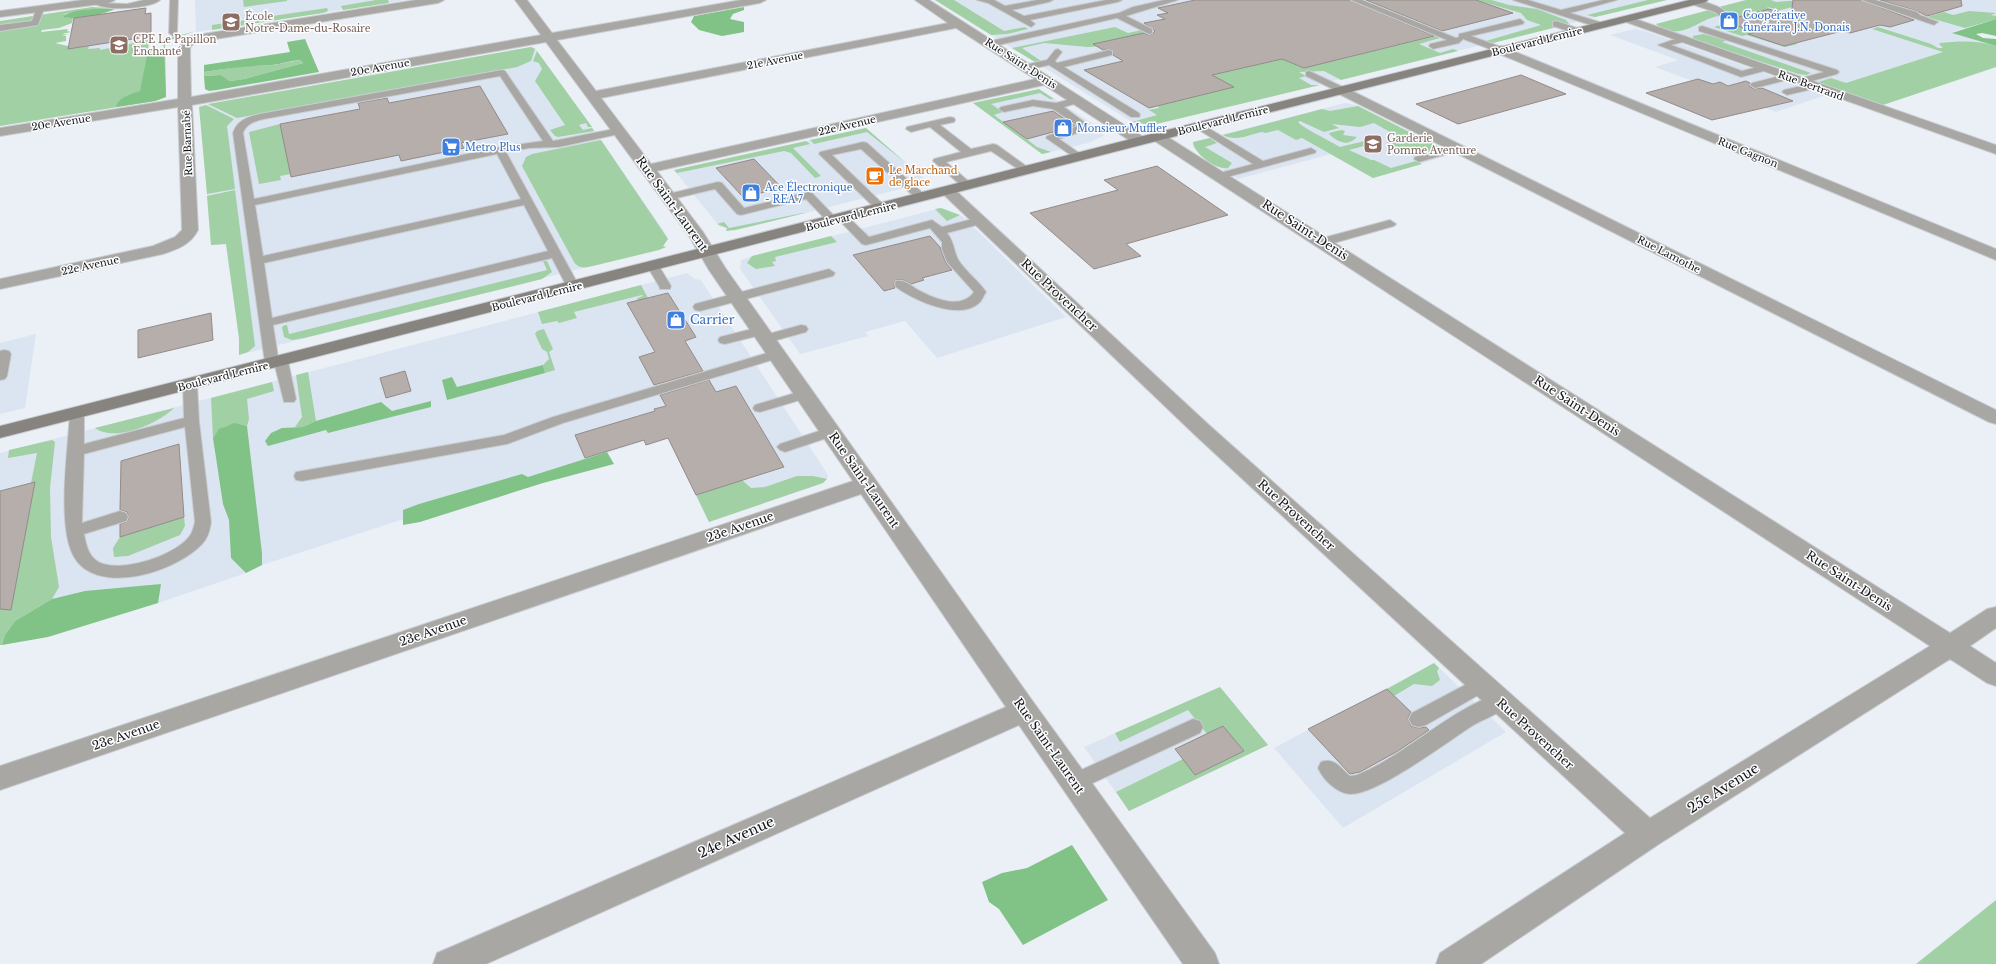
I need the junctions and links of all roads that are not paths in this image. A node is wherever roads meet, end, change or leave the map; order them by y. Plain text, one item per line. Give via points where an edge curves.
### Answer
1 (109, 0) edge
2 (156, 0) edge
3 (174, 0) edge
4 (438, 0) edge
5 (521, 0) edge
6 (760, 0) edge
7 (921, 0) edge
8 (989, 0) edge
9 (1050, 0) edge
10 (1118, 0) edge
11 (1174, 0) edge
12 (1355, 0) edge
13 (1374, 0) edge
14 (1517, 0) edge
15 (1613, 0) edge
16 (1866, 0) edge
17 (1699, 1) edge
18 (97, 2) junction
19 (40, 9) junction
20 (1004, 9) junction
21 (1562, 12) junction
22 (0, 14) edge
23 (1119, 16) junction
24 (1726, 18) dead end
25 (1627, 19) junction
26 (1023, 20) junction
27 (1520, 22) dead end
28 (1712, 22) dead end
29 (1934, 22) dead end
30 (34, 23) junction
31 (959, 24) junction
32 (1556, 24) dead end
33 (1600, 26) junction
34 (0, 28) edge
35 (1702, 29) junction
36 (1149, 31) dead end
37 (1577, 31) junction
38 (31, 32) dead end
39 (1045, 32) junction
40 (173, 34) dead end
41 (548, 37) junction
42 (1462, 38) junction
43 (1680, 38) junction
44 (990, 44) junction
45 (1434, 46) dead end
46 (1097, 49) dead end
47 (1501, 50) junction
48 (1109, 53) dead end
49 (1054, 60) junction
50 (1027, 67) junction
51 (1765, 68) junction
52 (1090, 74) dead end
53 (1309, 74) dead end
54 (1072, 76) junction
55 (1788, 77) junction
56 (1047, 80) junction
57 (1801, 81) junction
58 (1755, 85) dead end
59 (1814, 86) junction
60 (1342, 90) junction
61 (1787, 92) dead end
62 (592, 96) junction
63 (1078, 100) junction
64 (186, 102) junction
65 (1056, 106) junction
66 (1125, 108) junction
67 (1004, 109) dead end
68 (1135, 115) dead end
69 (1103, 117) junction
70 (950, 120) dead end
71 (932, 124) junction
72 (1085, 125) junction
73 (1200, 126) junction
74 (911, 129) dead end
75 (0, 132) edge
76 (619, 132) junction
77 (1056, 135) junction
78 (1039, 136) dead end
79 (1149, 139) junction
80 (550, 144) junction
81 (1457, 148) junction
82 (500, 150) junction
83 (1996, 150) edge
84 (1311, 151) dead end
85 (969, 153) junction
86 (1078, 157) junction
87 (1419, 159) dead end
88 (1262, 165) junction
89 (647, 169) junction
90 (1028, 171) junction
91 (721, 173) dead end
92 (1220, 176) junction
93 (718, 185) junction
94 (958, 188) junction
95 (668, 197) junction
96 (922, 198) junction
97 (527, 200) junction
98 (249, 203) junction
99 (881, 208) junction
100 (838, 219) junction
101 (980, 221) junction
102 (1390, 224) dead end
103 (940, 232) junction
104 (178, 242) joint
105 (1323, 242) junction
106 (708, 252) junction
107 (556, 253) junction
108 (1996, 255) edge
109 (257, 261) junction
110 (653, 266) junction
111 (829, 273) dead end
112 (0, 284) edge
113 (901, 284) dead end
114 (574, 286) junction
115 (665, 286) dead end
116 (737, 297) junction
117 (700, 307) dead end
118 (266, 323) junction
119 (801, 329) dead end
120 (725, 340) dead end
121 (768, 341) junction
122 (0, 355) edge
123 (276, 362) junction
124 (0, 376) edge
125 (190, 384) junction
126 (805, 394) junction
127 (289, 399) dead end
128 (760, 408) dead end
129 (77, 413) junction
130 (1996, 418) edge
131 (192, 421) junction
132 (0, 432) edge
133 (831, 432) junction
134 (785, 447) dead end
135 (76, 451) junction
136 (302, 476) dead end
137 (867, 484) junction
138 (120, 516) dead end
139 (74, 532) junction
140 (1996, 616) edge
141 (1950, 646) junction
142 (1996, 676) edge
143 (1482, 684) junction
144 (1500, 701) junction
145 (1449, 703) junction
146 (1024, 711) junction
147 (1419, 720) dead end
148 (1466, 720) junction
149 (1192, 727) dead end
150 (1328, 768) dead end
151 (0, 778) edge
152 (1075, 782) junction
153 (1648, 835) junction
154 (448, 964) edge
155 (1203, 964) edge
156 (1452, 964) edge

1 - 18 street
2 - 18 lane via 122,6 101,5
3 - 40 lane
4 - 64 street, Rue Barnabé via 206,36 190,41 184,49
5 - 41 street, Rue Saint-Laurent
6 - 41 street, 20e Avenue
7 - 31 street, Rue Saint-Denis
8 - 20 lane
9 - 20 lane
10 - 26 lane
11 - 23 lane
12 - 42 lane
13 - 42 lane
14 - 21 lane
15 - 21 lane
16 - 29 lane
17 - 24 lane via 1718,10
17 - 25 main road, Boulevard Lemire
18 - 19 street
19 - 22 street
19 - 30 lane
20 - 26 lane
21 - 33 lane
23 - 36 lane
23 - 39 lane
25 - 33 main road, Boulevard Lemire
25 - 43 street, Rue Bertrand
26 - 39 lane
27 - 42 lane
28 - 35 lane via 1703,25
30 - 34 lane
30 - 38 lane
31 - 44 street, Rue Saint-Denis
31 - 62 street, 21e Avenue
32 - 37 lane
33 - 37 main road, Boulevard Lemire
35 - 43 lane
35 - 57 lane via 1834,72
37 - 47 main road, Boulevard Lemire
39 - 44 lane
41 - 62 street, Rue Saint-Laurent
41 - 64 street, 20e Avenue
42 - 45 lane
42 - 47 lane
43 - 51 street, Rue Bertrand
43 - 51 lane via 1662,45 1741,74
44 - 50 street, Rue Saint-Denis
46 - 49 lane
47 - 60 main road, Boulevard Lemire
47 - 108 street, Rue Gagnon
48 - 49 lane
49 - 50 lane
49 - 54 lane
50 - 56 street, Rue Saint-Denis
51 - 55 street, Rue Bertrand
52 - 54 lane
53 - 60 lane
54 - 56 lane
54 - 66 lane
55 - 57 street, Rue Bertrand
55 - 58 lane
56 - 63 street, Rue Saint-Denis
56 - 89 street, 22e Avenue
57 - 59 street, Rue Bertrand
59 - 61 lane
59 - 83 street, Rue Bertrand
60 - 73 main road, Boulevard Lemire
60 - 81 street, Rue Lamothe
62 - 76 street, Rue Saint-Laurent
63 - 65 lane
63 - 69 street, Rue Saint-Denis
64 - 75 street, 20e Avenue
64 - 104 street, Rue Barnabé via 190,230 187,236
65 - 67 lane via 1033,103
65 - 72 lane
66 - 68 lane
66 - 69 lane
69 - 72 lane
69 - 79 street, Rue Saint-Denis
70 - 71 lane
71 - 74 lane
71 - 85 lane
72 - 77 lane via 1085,128
73 - 79 main road, Boulevard Lemire
73 - 88 lane
76 - 80 lane
76 - 89 street, Rue Saint-Laurent
77 - 78 lane
77 - 86 lane
79 - 86 main road, Boulevard Lemire
79 - 92 street, Rue Saint-Denis
80 - 82 lane via 530,144
80 - 98 lane via 502,72 264,116 245,122 238,129
81 - 87 lane
81 - 130 street, Rue Lamothe
82 - 97 lane
82 - 98 lane
84 - 88 lane
85 - 90 lane via 993,147
85 - 94 lane via 938,161
86 - 90 main road, Boulevard Lemire
88 - 92 lane
89 - 95 street, Rue Saint-Laurent
90 - 94 main road, Boulevard Lemire
91 - 93 lane via 711,176
92 - 105 street, Rue Saint-Denis
93 - 95 lane
93 - 100 lane via 741,212 808,195
94 - 96 main road, Boulevard Lemire
94 - 101 street, Rue Provencher
95 - 106 street, Rue Saint-Laurent
96 - 99 main road, Boulevard Lemire
96 - 99 lane via 863,145 824,154
97 - 107 lane
97 - 109 lane
98 - 109 lane
99 - 100 main road, Boulevard Lemire
100 - 103 lane via 866,246 932,224
100 - 106 main road, Boulevard Lemire
101 - 103 lane
101 - 143 street, Rue Provencher via 1202,430
102 - 105 lane
103 - 113 lane via 948,242 952,260 978,289 978,296 959,305 939,304 924,299
104 - 112 street, 22e Avenue via 151,251
105 - 141 street, Rue Saint-Denis
106 - 110 main road, Boulevard Lemire
106 - 116 street, Rue Saint-Laurent
107 - 114 lane
107 - 118 lane
109 - 118 lane
110 - 114 main road, Boulevard Lemire
110 - 115 lane
111 - 116 lane
114 - 123 main road, Boulevard Lemire
116 - 117 lane
116 - 121 street, Rue Saint-Laurent
118 - 123 lane
119 - 121 lane
120 - 121 lane
121 - 126 street, Rue Saint-Laurent
121 - 136 lane via 507,439
122 - 124 lane via 4,354
123 - 125 main road, Boulevard Lemire
123 - 127 lane
125 - 129 main road, Boulevard Lemire
125 - 131 lane
126 - 128 lane
126 - 133 street, Rue Saint-Laurent
129 - 132 main road, Boulevard Lemire
129 - 135 lane
131 - 135 lane
131 - 139 lane via 203,522 202,532 196,540 178,553 148,566 130,571 107,572 96,569 86,562 81,555
133 - 134 lane
133 - 137 street, Rue Saint-Laurent
135 - 139 lane
137 - 146 street, Rue Saint-Laurent
137 - 151 street, 23e Avenue
138 - 139 lane
140 - 141 street, 25e Avenue
141 - 142 street, Rue Saint-Denis
141 - 153 street, 25e Avenue
143 - 144 street, Rue Provencher
143 - 145 lane
144 - 148 lane
144 - 153 street, Rue Provencher
145 - 147 lane
145 - 148 lane
146 - 152 street, Rue Saint-Laurent
146 - 154 street, 24e Avenue
148 - 150 lane via 1421,749 1358,784 1348,785
149 - 152 lane
152 - 155 street, Rue Saint-Laurent
153 - 156 street, 25e Avenue

